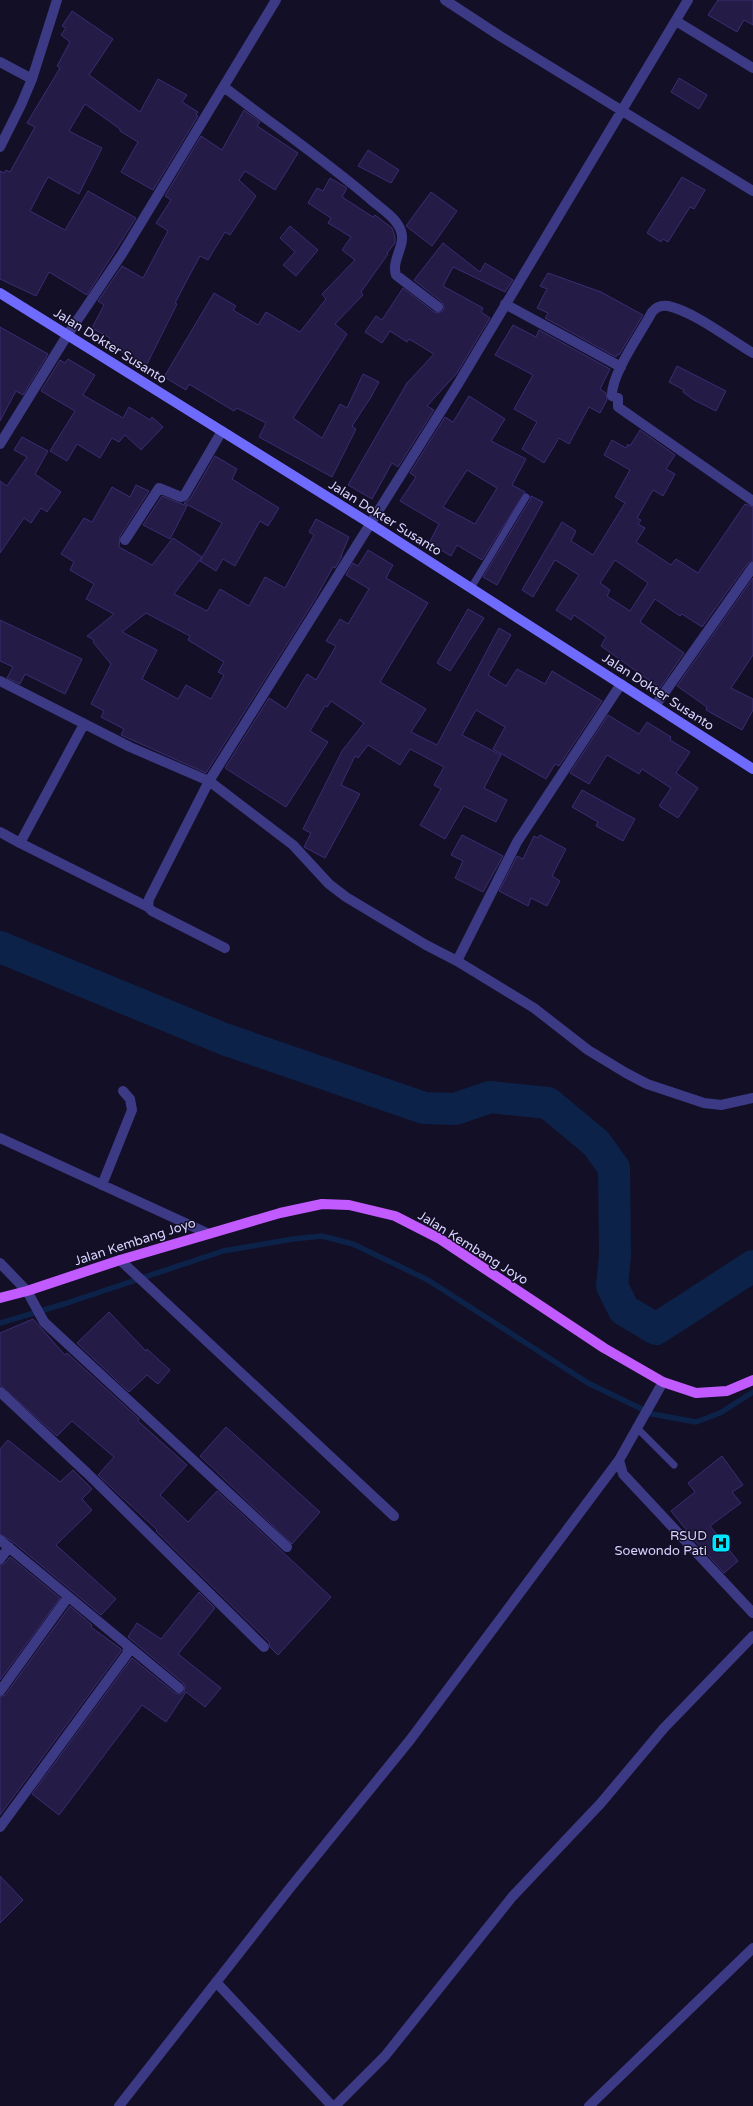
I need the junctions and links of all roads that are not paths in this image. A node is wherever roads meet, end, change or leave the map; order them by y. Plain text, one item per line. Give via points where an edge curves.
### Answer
1 (57, 0) edge
2 (276, 0) edge
3 (445, 0) edge
4 (688, 0) edge
5 (676, 20) junction
6 (0, 62) edge
7 (753, 68) edge
8 (32, 79) junction
9 (224, 87) junction
10 (621, 112) junction
11 (0, 147) edge
12 (753, 191) edge
13 (0, 293) edge
14 (505, 304) junction
15 (438, 307) dead end
16 (68, 334) junction
17 (753, 353) edge
18 (621, 367) junction
19 (222, 431) junction
20 (0, 444) edge
21 (526, 497) dead end
22 (753, 502) edge
23 (371, 524) junction
24 (124, 540) dead end
25 (753, 567) edge
26 (471, 588) junction
27 (0, 681) edge
28 (621, 684) junction
29 (655, 706) junction
30 (84, 724) junction
31 (753, 768) edge
32 (209, 781) junction
33 (0, 832) edge
34 (20, 843) junction
35 (148, 907) junction
36 (225, 948) dead end
37 (458, 961) junction
38 (123, 1091) dead end
39 (753, 1098) edge
40 (0, 1138) edge
41 (102, 1185) junction
42 (207, 1233) junction
43 (120, 1260) junction
44 (0, 1263) edge
45 (27, 1291) junction
46 (0, 1298) edge
47 (753, 1380) edge
48 (662, 1382) junction
49 (0, 1392) edge
50 (638, 1428) junction
51 (619, 1460) junction
52 (674, 1465) dead end
53 (394, 1516) dead end
54 (0, 1540) edge
55 (287, 1546) dead end
56 (8, 1547) junction
57 (0, 1559) edge
58 (68, 1597) junction
59 (753, 1613) edge
60 (753, 1636) edge
61 (126, 1644) junction
62 (264, 1647) dead end
63 (178, 1688) dead end
64 (0, 1691) edge
65 (0, 1827) edge
66 (753, 1948) edge
67 (216, 1982) junction
68 (119, 2106) edge
69 (333, 2106) edge
70 (589, 2106) edge

1 - 8 street
2 - 9 street
3 - 10 street
4 - 5 street
5 - 7 street
5 - 10 street
6 - 8 street
8 - 11 street
9 - 15 street via 344,177 396,221 402,241 394,267 396,275
9 - 16 street via 122,254
10 - 12 street
10 - 14 street
13 - 16 main road, Jalan Dokter Susanto
14 - 18 street
14 - 23 street
16 - 19 main road, Jalan Dokter Susanto
16 - 20 street
17 - 18 street via 696,318 662,306 656,307 652,312
18 - 22 street via 612,391 612,396 618,398 618,407
19 - 23 main road, Jalan Dokter Susanto
19 - 24 street via 184,496 159,488
21 - 26 lane
23 - 26 main road, Jalan Dokter Susanto
23 - 32 street
25 - 29 street
26 - 28 main road, Jalan Dokter Susanto
27 - 30 street
28 - 29 main road, Jalan Dokter Susanto
28 - 37 street via 517,842
29 - 31 main road, Jalan Dokter Susanto
30 - 32 street
30 - 34 street
32 - 35 street via 149,899
32 - 37 street via 293,845 329,884 426,945
33 - 34 street
34 - 35 street
35 - 36 street
37 - 39 street via 534,1008 588,1050 647,1084 704,1103 720,1105
38 - 41 street via 130,1099 132,1110
40 - 41 street
41 - 42 street
42 - 43 main road, Jalan Kembang Joyo
42 - 48 main road, Jalan Kembang Joyo via 322,1204 349,1205 395,1216 440,1240 604,1348
43 - 45 main road, Jalan Kembang Joyo
43 - 53 street
44 - 45 street
45 - 46 main road, Jalan Kembang Joyo
45 - 55 street via 44,1322
47 - 48 main road, Jalan Kembang Joyo via 727,1391 696,1393
48 - 50 street
49 - 62 street via 92,1478
50 - 51 street
50 - 52 lane
51 - 59 street via 623,1474
51 - 67 street via 410,1740
54 - 56 street
56 - 57 street
56 - 58 street
58 - 61 street
58 - 64 street
60 - 69 street via 664,1728 601,1803 512,1897 385,2056
61 - 63 street
61 - 65 street via 127,1654
66 - 70 street
67 - 68 street
67 - 69 street

